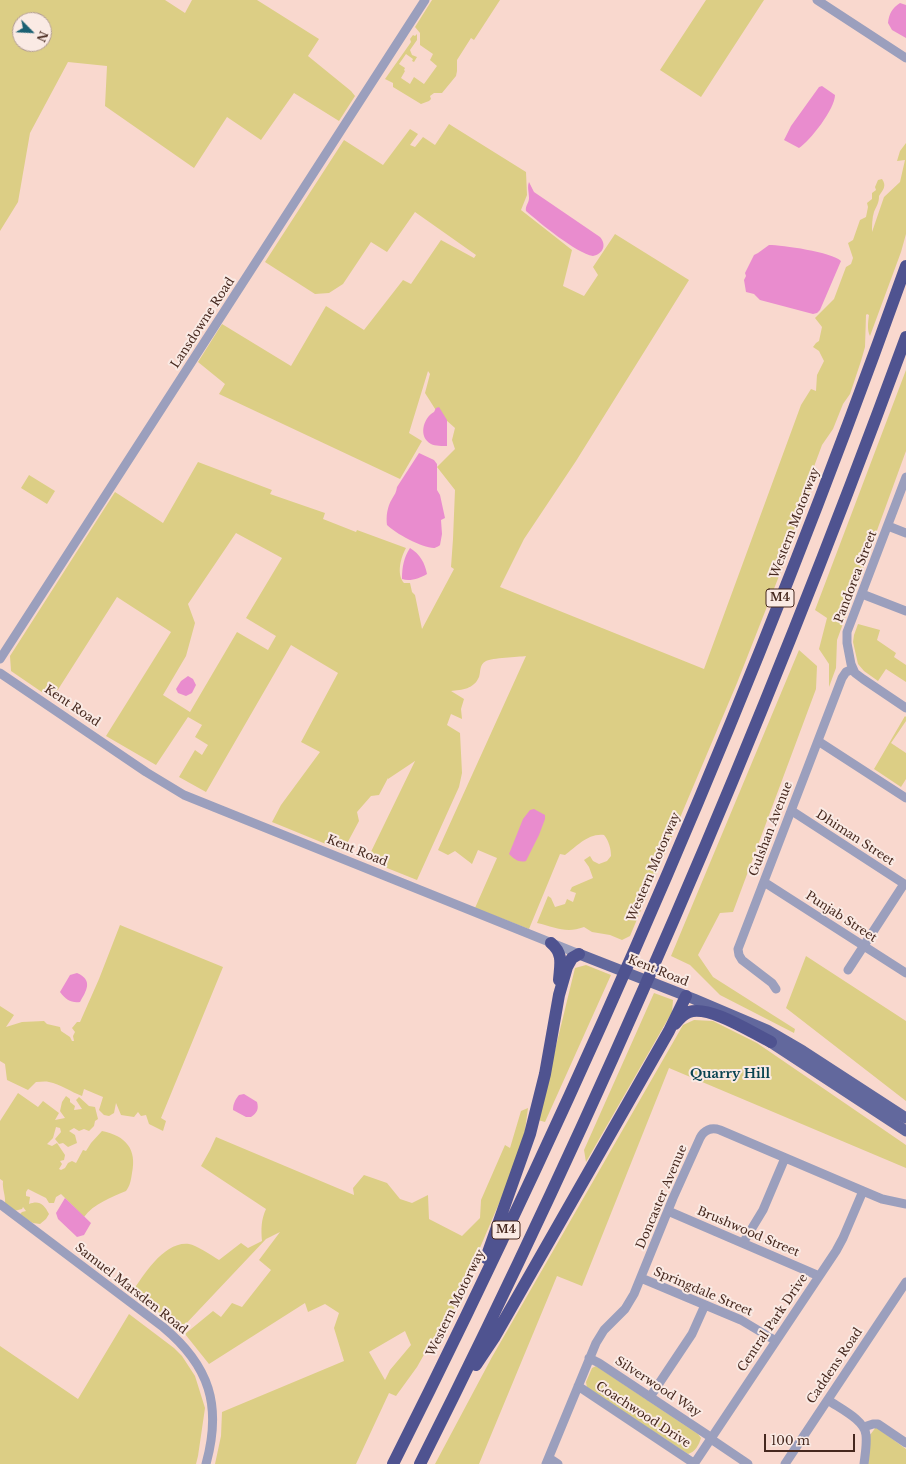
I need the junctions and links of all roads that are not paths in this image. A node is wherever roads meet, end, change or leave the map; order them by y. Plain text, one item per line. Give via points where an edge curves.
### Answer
1 (426, 0) edge
2 (817, 0) edge
3 (906, 58) edge
4 (906, 266) edge
5 (906, 337) edge
6 (906, 477) edge
7 (888, 526) junction
8 (906, 533) edge
9 (862, 594) junction
10 (906, 611) edge
11 (0, 659) edge
12 (853, 668) junction
13 (0, 673) edge
14 (906, 708) edge
15 (818, 741) junction
16 (906, 798) edge
17 (792, 811) junction
18 (764, 882) junction
19 (905, 885) edge
20 (551, 943) junction
21 (864, 946) junction
22 (579, 954) junction
23 (848, 970) dead end
24 (906, 973) edge
25 (776, 989) dead end
26 (559, 995) junction
27 (686, 996) junction
28 (725, 1012) junction
29 (669, 1031) junction
30 (771, 1042) junction
31 (906, 1118) edge
32 (906, 1131) edge
33 (785, 1158) junction
34 (863, 1191) junction
35 (0, 1204) edge
36 (906, 1204) edge
37 (668, 1211) junction
38 (743, 1243) junction
39 (819, 1276) junction
40 (641, 1278) junction
41 (906, 1282) edge
42 (705, 1305) junction
43 (467, 1314) junction
44 (776, 1341) junction
45 (590, 1358) junction
46 (578, 1386) junction
47 (650, 1397) junction
48 (828, 1400) junction
49 (448, 1409) junction
50 (864, 1427) junction
51 (711, 1438) junction
52 (905, 1440) edge
53 (547, 1461) edge
54 (206, 1464) edge
55 (393, 1464) edge
56 (420, 1464) edge
57 (558, 1464) edge
58 (695, 1464) edge
59 (748, 1464) edge
60 (785, 1464) edge
61 (864, 1464) edge

1 - 11 street, Lansdowne Road
2 - 3 street
4 - 43 highway, Western Motorway / M4 via 783,592 688,825 597,1035
5 - 49 highway, M4 via 801,612 690,882 569,1155
6 - 7 street, Pandorea Street
7 - 8 street
7 - 9 street, Pandorea Street
9 - 10 street
9 - 12 street, Pandorea Street via 846,636
12 - 14 street via 860,678
12 - 15 street, Gulshan Avenue via 842,678
13 - 20 street, Kent Road via 184,795
15 - 16 street
15 - 17 street, Gulshan Avenue
17 - 18 street, Gulshan Avenue
17 - 19 street, Dhiman Street
18 - 21 street, Punjab Street
18 - 25 street, Gulshan Avenue via 738,953 742,960 772,982
19 - 21 street
20 - 22 street, Kent Road
20 - 26 highway via 560,954
21 - 23 street
21 - 24 street, Punjab Street
22 - 26 highway via 570,962
22 - 27 main road, Kent Road
26 - 43 highway via 530,1134
27 - 28 main road, Kent Road
27 - 29 highway
28 - 30 main road, Kent Road
28 - 31 main road, Kent Road via 784,1039
29 - 30 highway via 684,1015 701,1012 720,1016
29 - 49 highway via 494,1338
30 - 32 main road, Kent Road
33 - 34 street, Doncaster Avenue
33 - 37 street, Doncaster Avenue via 720,1130 708,1130 700,1138
33 - 38 street via 763,1210
34 - 36 street, Doncaster Avenue via 882,1199
34 - 39 street, Central Park Drive via 840,1243
35 - 54 street, Samuel Marsden Road via 163,1327 189,1352 202,1373 212,1404 212,1433
37 - 38 street, Brushwood Street
37 - 40 street, Doncaster Avenue
38 - 39 street, Brushwood Street
39 - 44 street, Central Park Drive
40 - 42 street, Springdale Street
40 - 45 street, Doncaster Avenue via 628,1304 599,1337
41 - 48 street, Caddens Road
42 - 44 street, Springdale Street via 747,1322
42 - 47 street via 690,1338
43 - 55 highway, Western Motorway / M4
44 - 51 street, Central Park Drive
45 - 46 street, Doncaster Avenue
45 - 47 street, Silverwood Way
46 - 53 street, Doncaster Avenue
46 - 58 street, Coachwood Drive
47 - 51 street, Silverwood Way
48 - 50 street
48 - 60 street, Caddens Road
49 - 56 highway, M4
50 - 52 street via 878,1424
50 - 61 street
51 - 58 street, Central Park Drive
51 - 59 street, Silverwood Way
53 - 57 street

